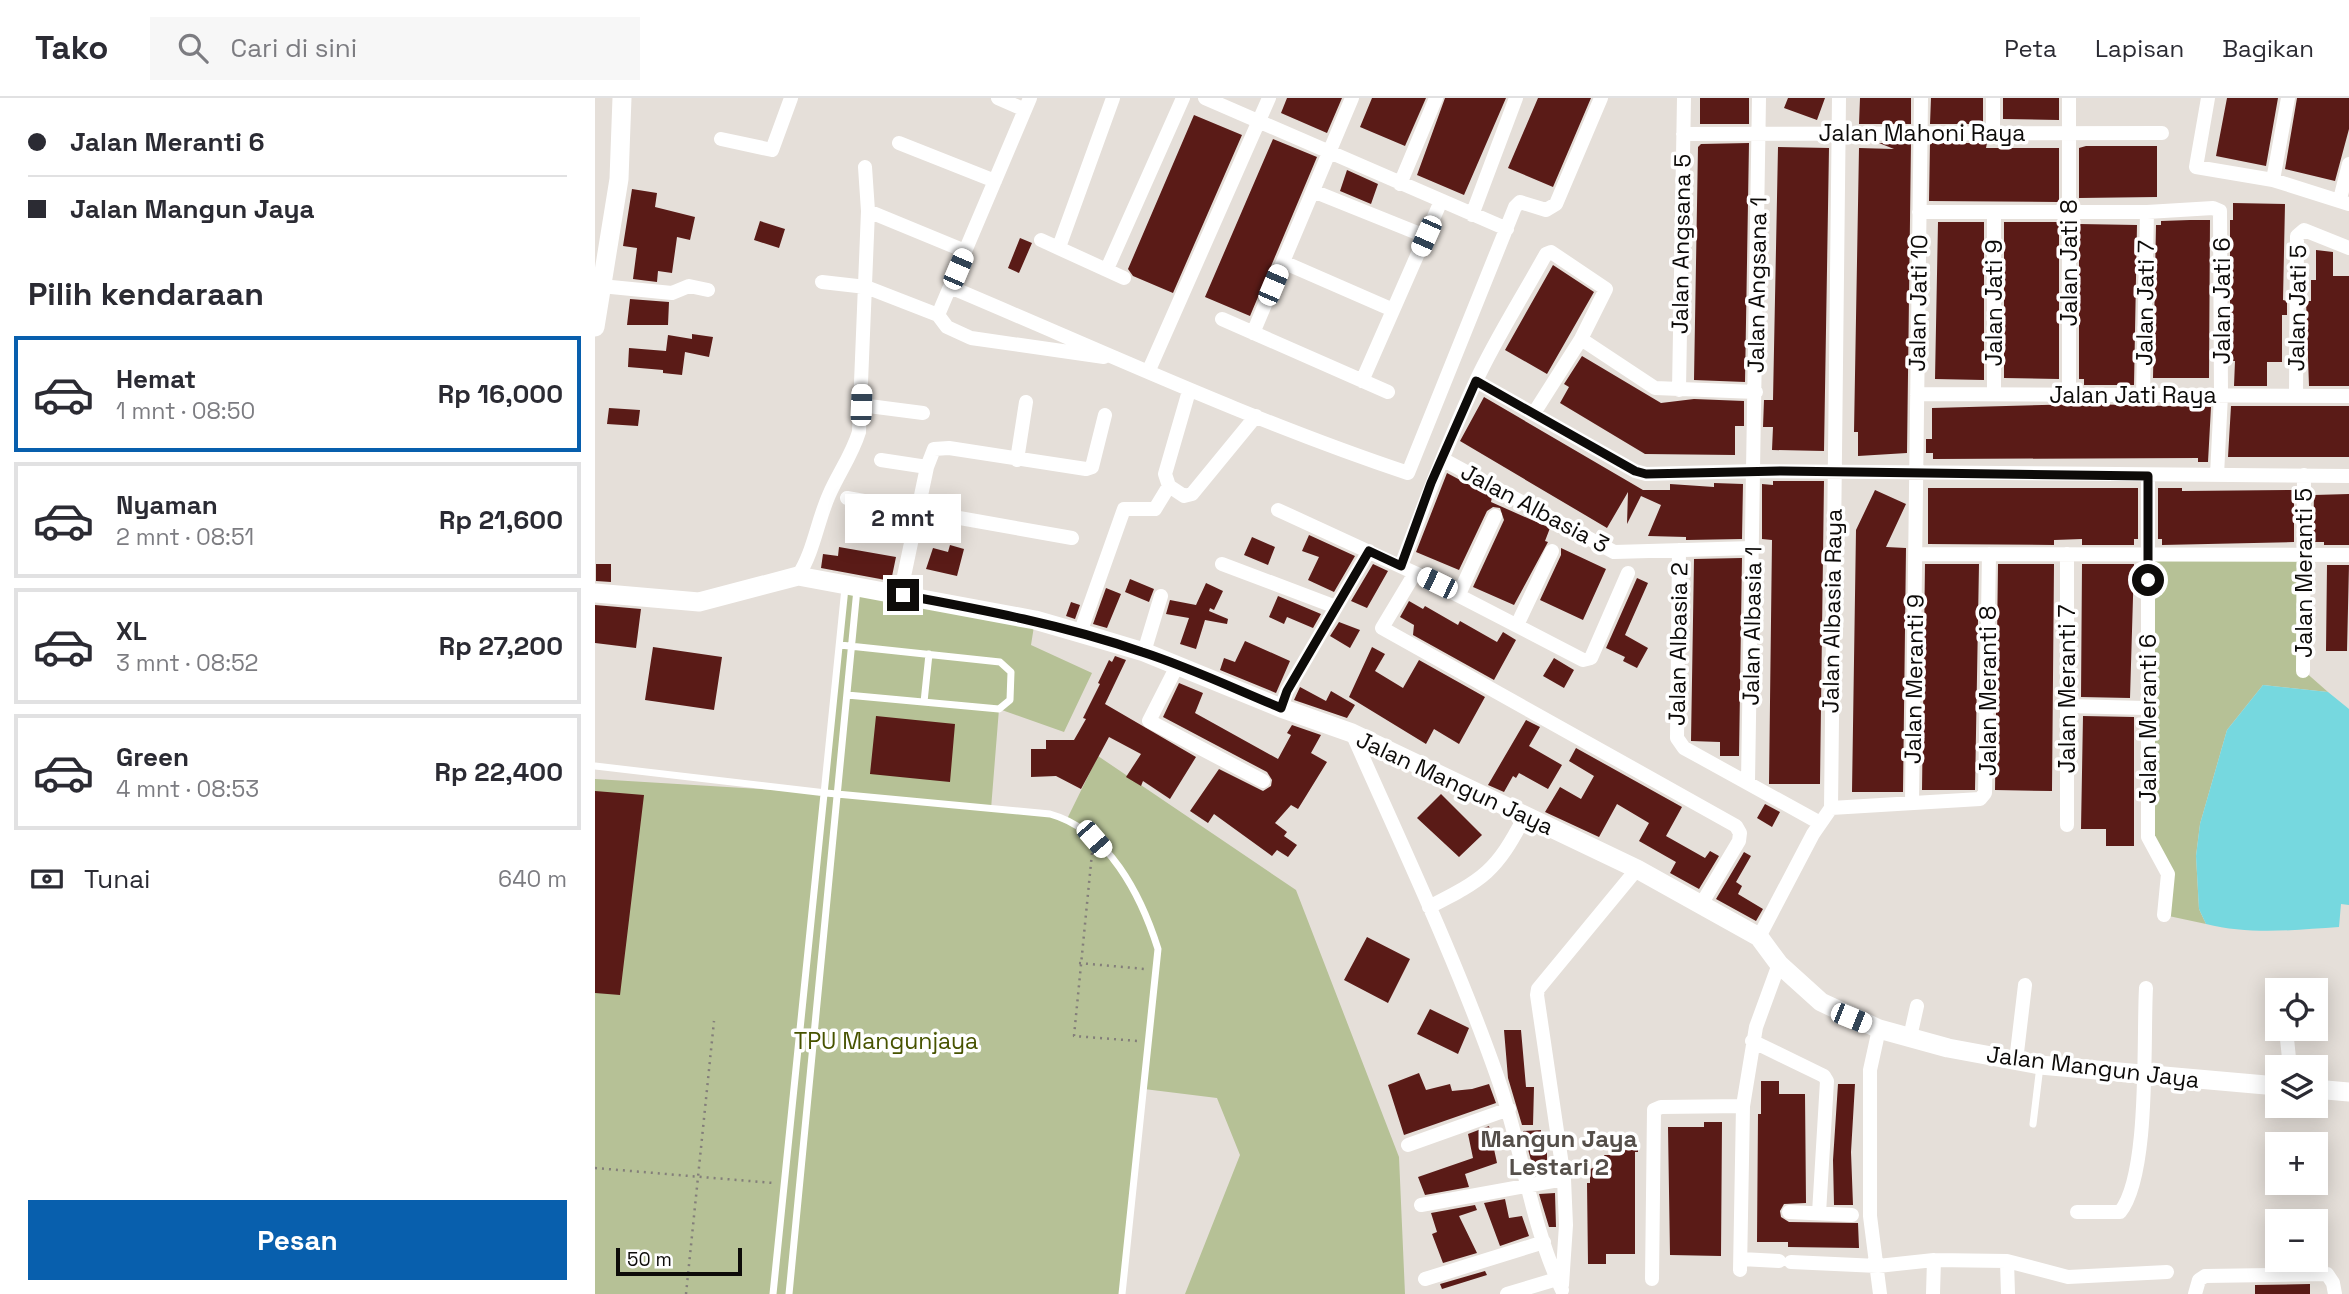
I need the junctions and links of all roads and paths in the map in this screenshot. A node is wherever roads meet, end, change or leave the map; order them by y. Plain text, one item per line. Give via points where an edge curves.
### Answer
1 (622, 98) edge
2 (790, 98) edge
3 (998, 98) edge
4 (1113, 98) edge
5 (1183, 98) edge
6 (1205, 98) edge
7 (1269, 98) edge
8 (1352, 98) edge
9 (1436, 98) edge
10 (1516, 98) edge
11 (1601, 98) edge
12 (1684, 98) edge
13 (1759, 98) edge
14 (1839, 98) edge
15 (1921, 98) edge
16 (1993, 98) edge
17 (2069, 98) edge
18 (2209, 98) edge
19 (2288, 98) edge
20 (1028, 104) edge
21 (1259, 121) junction
22 (1921, 133) junction
23 (1993, 133) junction
24 (2068, 133) junction
25 (2162, 133) dead end
26 (1683, 134) junction
27 (1759, 134) junction
28 (1839, 134) junction
29 (721, 139) dead end
30 (899, 143) dead end
31 (1330, 152) junction
32 (2349, 164) edge
33 (865, 167) dead end
34 (2273, 180) junction
35 (995, 181) junction
36 (1400, 184) junction
37 (1313, 191) junction
38 (1441, 201) junction
39 (2345, 202) edge
40 (868, 211) junction
41 (1919, 212) junction
42 (1994, 212) junction
43 (2069, 212) junction
44 (2147, 212) junction
45 (1472, 215) junction
46 (1507, 229) junction
47 (1426, 236) junction
48 (1041, 240) dead end
49 (1059, 247) junction
50 (2349, 248) edge
51 (965, 251) junction
52 (1283, 262) junction
53 (1107, 269) junction
54 (1124, 278) dead end
55 (822, 282) dead end
56 (601, 286) junction
57 (950, 287) junction
58 (866, 288) junction
59 (708, 290) dead end
60 (1393, 310) junction
61 (938, 315) junction
62 (1222, 319) dead end
63 (595, 327) edge
64 (1253, 332) junction
65 (1581, 340) junction
66 (1123, 359) junction
67 (1149, 370) junction
68 (1362, 381) junction
69 (1476, 381) junction
70 (1679, 390) junction
71 (1188, 391) junction
72 (1388, 392) dead end
73 (1756, 392) junction
74 (1917, 394) junction
75 (1994, 394) junction
76 (2069, 394) junction
77 (2144, 395) junction
78 (2221, 396) junction
79 (2296, 396) junction
80 (2349, 396) edge
81 (1026, 402) dead end
82 (861, 405) junction
83 (1534, 413) junction
84 (923, 414) dead end
85 (1105, 415) dead end
86 (1256, 416) junction
87 (881, 460) dead end
88 (1017, 460) junction
89 (1444, 460) junction
90 (927, 467) junction
91 (1755, 471) junction
92 (1833, 472) junction
93 (1916, 473) junction
94 (2217, 474) junction
95 (2304, 475) junction
96 (2148, 476) junction
97 (2349, 476) edge
98 (1169, 486) junction
99 (847, 498) dead end
100 (1278, 510) dead end
101 (919, 512) junction
102 (1495, 516) dead end
103 (1072, 538) dead end
104 (1753, 548) junction
105 (1679, 550) junction
106 (1369, 551) junction
107 (1552, 551) dead end
108 (1916, 554) junction
109 (1989, 554) junction
110 (2067, 554) junction
111 (2148, 555) junction
112 (2303, 555) junction
113 (2349, 555) edge
114 (1222, 564) dead end
115 (1408, 569) junction
116 (1627, 573) dead end
117 (798, 576) junction
118 (851, 588) junction
119 (595, 593) edge
120 (1459, 594) junction
121 (903, 595) junction
122 (1161, 596) dead end
123 (1336, 607) junction
124 (1518, 623) junction
125 (1080, 633) junction
126 (840, 645) junction
127 (852, 646) junction
128 (1144, 652) junction
129 (929, 654) junction
130 (1177, 666) junction
131 (2303, 671) dead end
132 (848, 695) junction
133 (924, 702) junction
134 (2067, 706) junction
135 (1281, 708) junction
136 (2146, 708) junction
137 (1352, 733) junction
138 (595, 766) edge
139 (1263, 781) dead end
140 (1748, 781) junction
141 (826, 793) junction
142 (836, 794) junction
143 (1912, 803) junction
144 (1831, 808) junction
145 (1525, 816) junction
146 (1821, 823) junction
147 (2067, 825) dead end
148 (1094, 839) junction
149 (1637, 869) junction
150 (1702, 904) junction
151 (1429, 907) junction
152 (2164, 915) dead end
153 (1759, 937) junction
154 (1079, 963) junction
155 (1779, 964) junction
156 (1156, 969) junction
157 (2025, 985) dead end
158 (2146, 988) dead end
159 (1917, 1006) dead end
160 (714, 1021) dead end
161 (1879, 1029) junction
162 (1910, 1037) junction
163 (1752, 1041) junction
164 (1148, 1042) junction
165 (2016, 1061) junction
166 (2040, 1065) junction
167 (2142, 1074) junction
168 (2265, 1085) edge
169 (2328, 1090) edge
170 (2349, 1092) edge
171 (1743, 1106) junction
172 (1509, 1109) junction
173 (2033, 1124) dead end
174 (1408, 1145) dead end
175 (595, 1168) edge
176 (698, 1177) junction
177 (1564, 1179) junction
178 (783, 1184) junction
179 (1527, 1184) junction
180 (1421, 1205) dead end
181 (1789, 1212) dead end
182 (2077, 1212) dead end
183 (1819, 1213) junction
184 (1852, 1215) dead end
185 (1544, 1242) junction
186 (1934, 1260) junction
187 (2007, 1261) junction
188 (1878, 1266) junction
189 (2167, 1272) dead end
190 (1425, 1279) dead end
191 (1652, 1279) dead end
192 (1560, 1288) edge
193 (686, 1294) edge
194 (773, 1294) edge
195 (789, 1294) edge
196 (1122, 1294) edge
197 (1507, 1294) edge
198 (1881, 1294) edge
199 (1933, 1294) edge
200 (2008, 1294) edge
201 (2195, 1294) edge
202 (2335, 1294) edge

1 - 56 street via 619,179
2 - 29 street via 772,150
3 - 20 street
4 - 49 street
5 - 53 street
6 - 21 street
7 - 21 street
8 - 31 street
9 - 36 street
10 - 45 street
11 - 46 street via 1556,204 1545,210 1520,202
12 - 26 street, Jalan Angsana 5
13 - 27 street, Jalan Angsana 1
14 - 28 street, Jalan Albasia Raya
15 - 22 street, Jalan Jati 10
16 - 23 street
17 - 24 street, Jalan Jati 8
18 - 34 street via 2196,167
19 - 34 street
20 - 35 street
21 - 31 street
21 - 67 street
22 - 23 street, Jalan Mahoni Raya
22 - 28 street, Jalan Mahoni Raya
22 - 41 street, Jalan Jati 10
23 - 24 street, Jalan Mahoni Raya
24 - 25 street, Jalan Mahoni Raya
24 - 43 street, Jalan Jati 8
26 - 27 street, Jalan Mahoni Raya
26 - 70 street, Jalan Angsana 5
27 - 28 street, Jalan Mahoni Raya
27 - 73 street, Jalan Angsana 1
28 - 92 street, Jalan Albasia Raya
30 - 35 street
31 - 36 street
31 - 37 street
32 - 39 street
33 - 40 street
34 - 39 street
35 - 51 street
36 - 38 street
37 - 47 street
37 - 52 street
38 - 45 street
38 - 47 street
40 - 51 street
40 - 58 street
41 - 42 street
41 - 74 street, Jalan Jati 10
42 - 43 street
42 - 75 street, Jalan Jati 9
43 - 44 street
43 - 76 street, Jalan Jati 8
44 - 77 street, Jalan Jati 7
44 - 78 street, Jalan Jati 6 via 2213,208 2220,212
45 - 46 street
46 - 86 street via 1408,474
47 - 60 street
48 - 49 street
49 - 53 street
50 - 79 street, Jalan Jati 5 via 2307,230 2298,233
51 - 57 street
52 - 60 street
52 - 64 street
53 - 54 street
55 - 58 street
56 - 59 street via 672,293 689,286
56 - 63 street
57 - 61 street
57 - 66 street
58 - 61 street
58 - 82 street
60 - 68 street
61 - 66 street via 955,333 971,338
62 - 64 street
64 - 68 street
65 - 69 street via 1606,287 1551,252
65 - 70 street via 1654,388
65 - 83 street
66 - 67 street
67 - 71 street
68 - 72 street
69 - 83 street
69 - 89 street
70 - 73 street
71 - 86 street
71 - 98 street via 1168,459 1165,474
73 - 91 street, Jalan Angsana 1
74 - 75 street, Jalan Jati Raya
74 - 93 street, Jalan Jati 10
75 - 76 street, Jalan Jati Raya
76 - 77 street, Jalan Jati Raya
77 - 78 street, Jalan Jati Raya
78 - 79 street, Jalan Jati Raya
78 - 94 street, Jalan Jati 6
79 - 80 street, Jalan Jati Raya
81 - 88 street
82 - 84 street
82 - 117 street via 854,447 828,497 809,561
83 - 91 street via 1635,471
85 - 88 street via 1092,467
86 - 98 street via 1192,494 1184,496
87 - 90 street
88 - 90 street via 939,447
89 - 105 street, Jalan Albasia 3 via 1614,552
89 - 115 street via 1431,483
90 - 101 street
91 - 92 street
91 - 104 street, Jalan Albasia 1
92 - 93 street
92 - 144 street, Jalan Albasia Raya
93 - 96 street
93 - 108 street, Jalan Meranti 9
94 - 95 street
94 - 96 street
95 - 97 street
95 - 112 street, Jalan Meranti 5
96 - 111 street, Jalan Meranti 6
98 - 125 street via 1155,509 1124,509
99 - 101 street
100 - 106 street
101 - 103 street
101 - 121 street
102 - 120 street
104 - 105 street, Jalan Albasia 3
104 - 140 street, Jalan Albasia 1
105 - 140 street, Jalan Albasia 2 via 1677,738 1684,748
106 - 115 street
106 - 123 street
107 - 124 street
108 - 109 street
108 - 143 street, Jalan Meranti 9
109 - 110 street
109 - 143 street, Jalan Meranti 8 via 1986,793 1980,799
110 - 111 street
110 - 134 street, Jalan Meranti 7
111 - 112 street
111 - 136 street, Jalan Meranti 6
112 - 113 street
112 - 131 street, Jalan Meranti 5
114 - 123 street
115 - 120 street
115 - 150 street via 1382,628 1736,826 1739,841
116 - 124 street via 1591,657 1583,660
117 - 118 street, Jalan Mangun Jaya
117 - 119 street, Jalan Mangun Jaya via 699,602
118 - 121 street, Jalan Mangun Jaya
118 - 126 lane
118 - 127 lane
120 - 124 street
121 - 125 street, Jalan Mangun Jaya
122 - 128 street
123 - 135 street
125 - 128 street, Jalan Mangun Jaya
126 - 127 lane
126 - 141 lane
127 - 129 lane
127 - 132 lane
128 - 130 street, Jalan Mangun Jaya
129 - 133 lane
129 - 133 lane via 1000,662 1011,672 1013,682 1010,699 999,709
130 - 135 street, Jalan Mangun Jaya
130 - 139 street via 1149,722
132 - 133 lane
132 - 142 lane
134 - 136 street
134 - 147 street, Jalan Meranti 7
135 - 137 street, Jalan Mangun Jaya
136 - 152 street, Jalan Meranti 6 via 2148,837 2168,874
137 - 145 street, Jalan Mangun Jaya
137 - 151 street
138 - 141 lane
140 - 146 street
141 - 142 lane
141 - 178 lane
142 - 148 lane via 1050,814 1084,828
142 - 195 lane
143 - 144 street
144 - 146 street
145 - 149 street, Jalan Mangun Jaya
145 - 151 street via 1505,854 1478,883
146 - 153 street
148 - 154 path
148 - 156 lane via 1119,867 1147,915 1158,949
149 - 150 street, Jalan Mangun Jaya
149 - 177 street via 1538,989
150 - 153 street, Jalan Mangun Jaya
151 - 172 street via 1477,1018
153 - 155 street, Jalan Mangun Jaya
154 - 156 path
154 - 164 path via 1074,1036
155 - 161 street, Jalan Mangun Jaya via 1821,1002
155 - 163 street
156 - 164 lane
157 - 165 street
158 - 167 street
159 - 162 street
160 - 176 path
161 - 162 street, Jalan Mangun Jaya
161 - 188 street via 1870,1070 1870,1216
162 - 165 street, Jalan Mangun Jaya
163 - 171 street
163 - 183 street via 1827,1081
164 - 196 lane
165 - 166 street, Jalan Mangun Jaya
166 - 167 street, Jalan Mangun Jaya
166 - 173 lane
167 - 168 street, Jalan Mangun Jaya
167 - 182 street via 2140,1161 2133,1189 2120,1212
169 - 170 street
171 - 188 street via 1740,1265
171 - 191 street via 1654,1110
172 - 174 street
172 - 179 street
175 - 176 path
176 - 178 path
176 - 193 path
177 - 179 street
177 - 192 street via 1566,1225
178 - 194 lane
179 - 180 street
179 - 185 street
181 - 183 street
183 - 184 street
185 - 190 street
185 - 192 street
186 - 187 street
186 - 188 street
186 - 199 street
187 - 189 street via 2068,1278
187 - 200 street
188 - 198 street
192 - 197 street
201 - 202 street via 2205,1276 2327,1274

